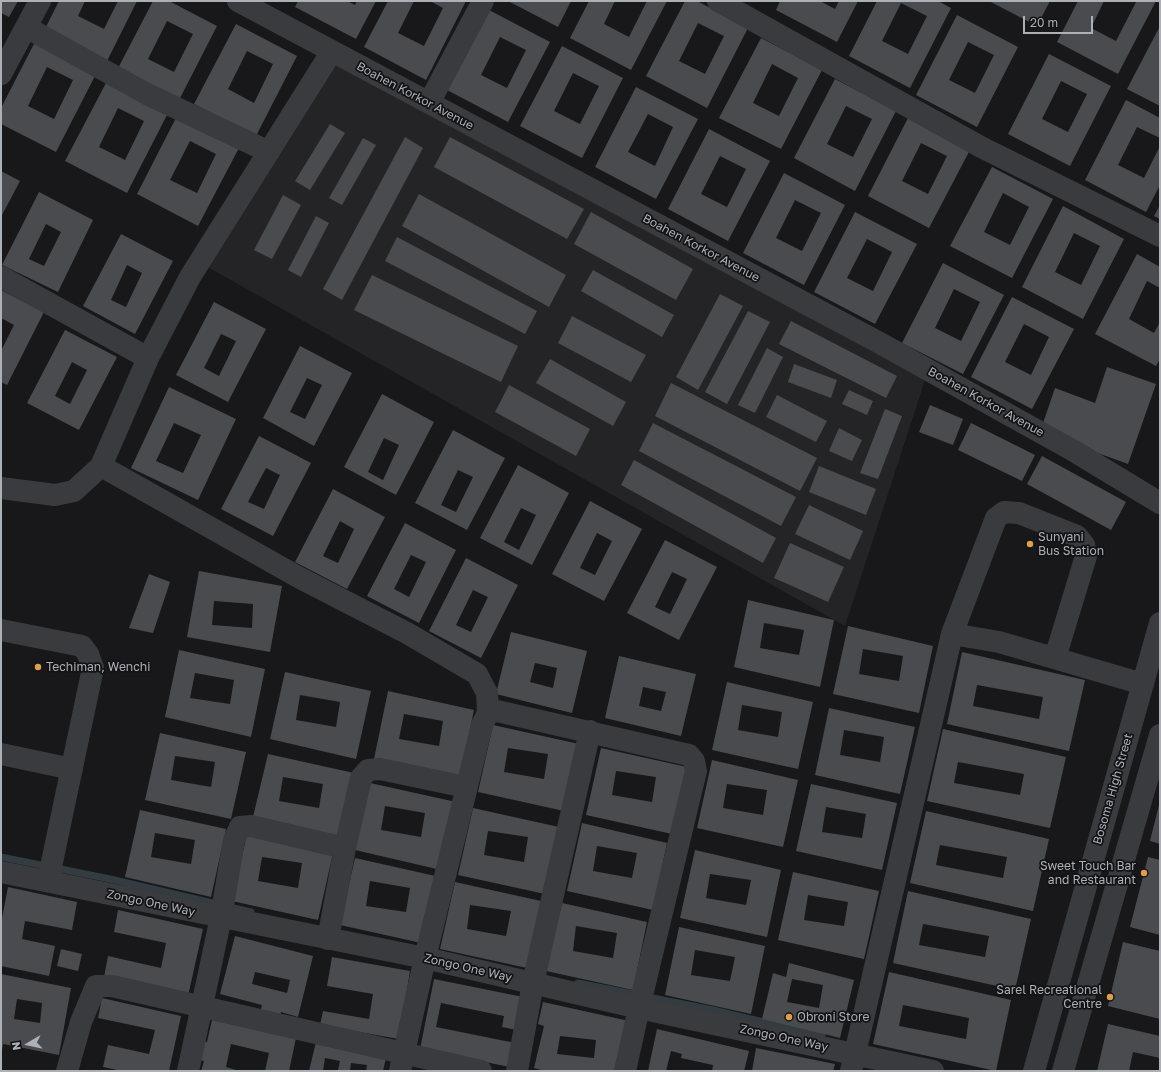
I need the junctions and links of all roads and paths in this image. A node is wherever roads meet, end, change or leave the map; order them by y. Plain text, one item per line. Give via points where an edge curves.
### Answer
1 (40, 1) edge
2 (238, 1) edge
3 (483, 1) edge
4 (718, 1) edge
5 (26, 27) junction
6 (332, 51) junction
7 (1, 74) edge
8 (429, 103) junction
9 (269, 152) junction
10 (1160, 236) edge
11 (1, 277) edge
12 (148, 358) junction
13 (101, 466) junction
14 (1, 488) edge
15 (1160, 503) edge
16 (1160, 623) edge
17 (1, 630) edge
18 (952, 634) junction
19 (1056, 658) junction
20 (1143, 684) junction
21 (488, 713) junction
22 (590, 731) junction
23 (1160, 735) edge
24 (1, 754) edge
25 (72, 769) junction
26 (466, 787) junction
27 (345, 848) junction
28 (1, 872) edge
29 (48, 882) junction
30 (220, 917) junction
31 (328, 939) junction
32 (425, 958) junction
33 (533, 983) junction
34 (201, 1008) junction
35 (639, 1008) junction
36 (402, 1061) edge
37 (853, 1062) edge
38 (67, 1071) edge
39 (188, 1071) edge
40 (481, 1071) edge
41 (517, 1071) edge
42 (625, 1071) edge
43 (933, 1071) edge
44 (1034, 1071) edge
45 (1063, 1071) edge

1 - 5 street
2 - 6 street, Boahen Korkor Avenue
3 - 8 street
4 - 10 street via 982,147
5 - 7 street
5 - 9 street via 147,94
6 - 8 street, Boahen Korkor Avenue
6 - 9 street
8 - 15 street, Boahen Korkor Avenue via 878,342
9 - 12 street via 190,277
11 - 12 street
12 - 13 street
13 - 14 street via 74,491 55,495
13 - 21 street via 477,674 487,693
16 - 20 street, Bosoma High Street
17 - 25 street via 82,646 88,654 92,668
18 - 19 street via 999,642
18 - 19 street via 996,518 1004,512 1019,513 1077,536 1084,545 1086,556
18 - 37 street
19 - 20 street
20 - 44 street, Bosoma High Street
21 - 22 street via 505,712
21 - 26 street via 482,725
22 - 33 street
22 - 35 street via 689,755 694,761 696,771
23 - 45 street
24 - 25 street
25 - 29 street
26 - 27 street via 380,769 368,770 361,778
26 - 32 street
27 - 30 street via 251,826 240,827 234,840
27 - 31 street
28 - 29 street, Zongo One Way
29 - 30 street, Zongo One Way
30 - 31 street, Zongo One Way
30 - 34 street
31 - 32 street, Zongo One Way
32 - 33 street, Zongo One Way
32 - 36 street
33 - 35 street, Zongo One Way
33 - 41 street
34 - 36 street
34 - 38 street via 126,988 96,986 81,1022
34 - 39 street
35 - 37 street, Zongo One Way
35 - 42 street
36 - 40 street
37 - 43 street, Zongo One Way

